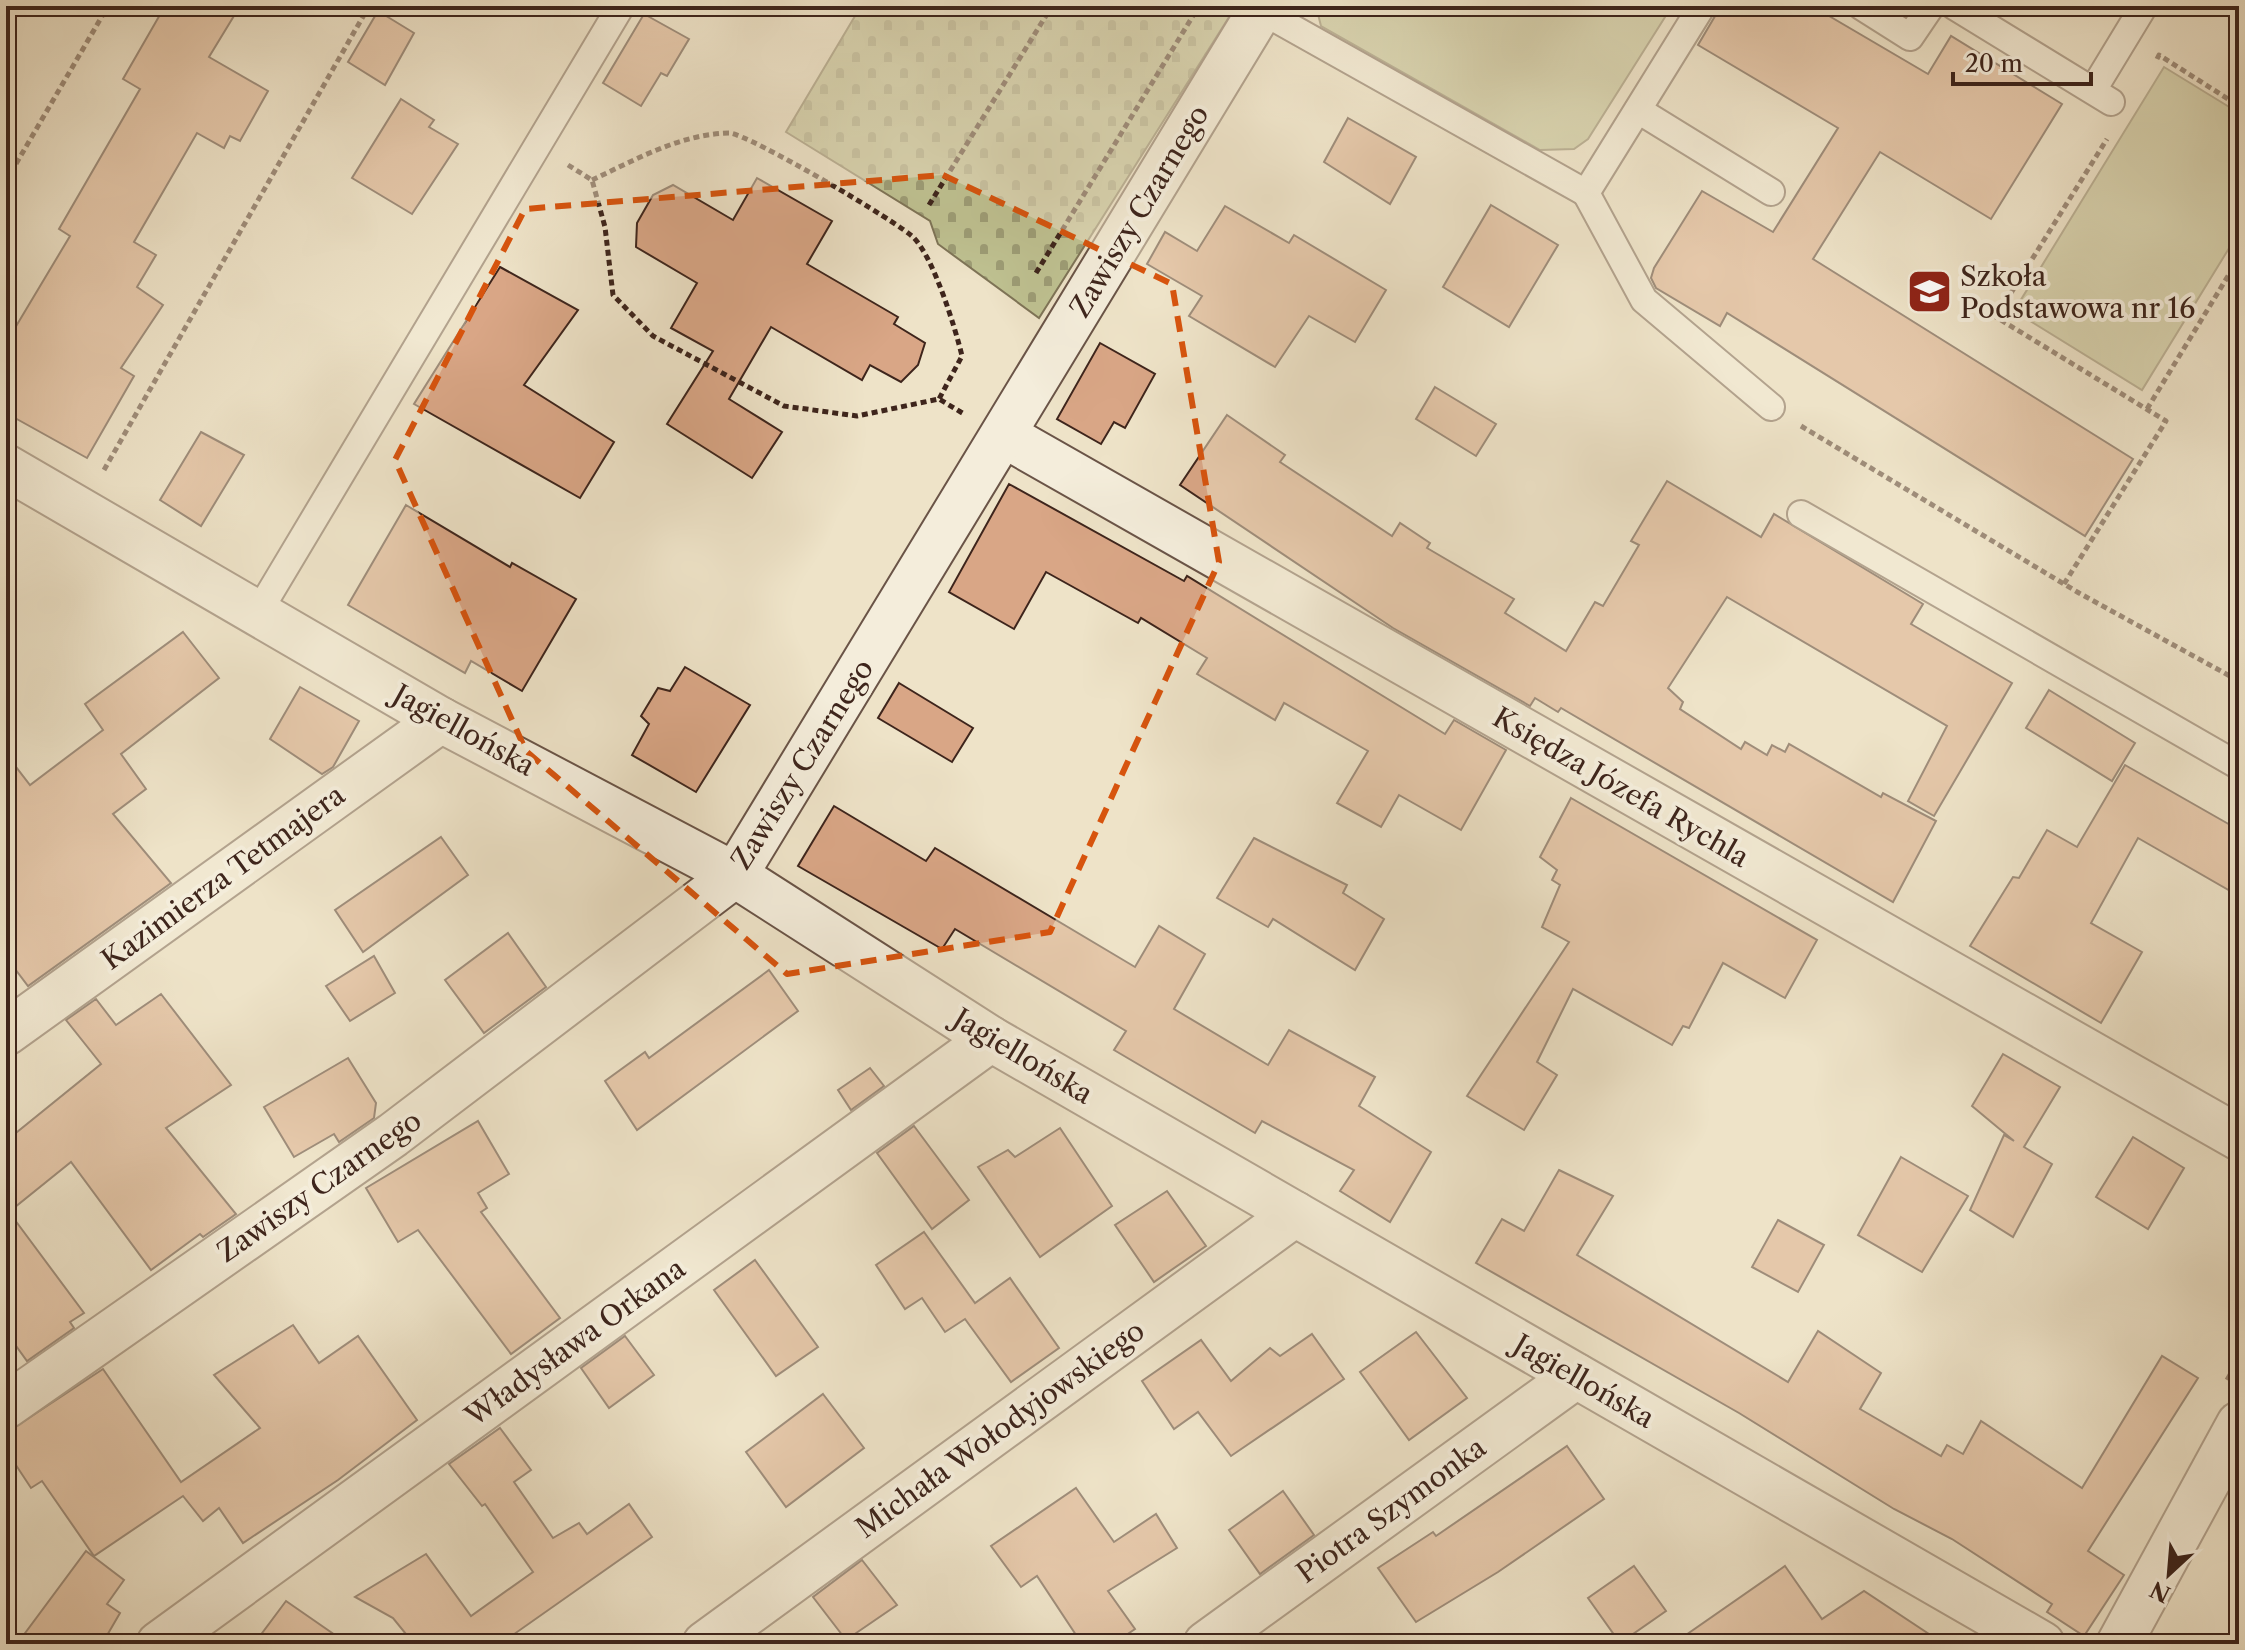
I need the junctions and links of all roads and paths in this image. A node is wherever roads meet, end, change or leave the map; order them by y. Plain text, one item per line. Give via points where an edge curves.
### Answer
1 (108, 6) edge
2 (369, 6) edge
3 (621, 6) edge
4 (1052, 6) edge
5 (1199, 6) edge
6 (1702, 6) edge
7 (1861, 6) edge
8 (1931, 6) edge
9 (1954, 6) edge
10 (2144, 6) edge
11 (1261, 8) edge
12 (2152, 66) dead end
13 (2239, 106) edge
14 (1638, 110) junction
15 (2109, 136) dead end
16 (537, 146) junction
17 (592, 180) junction
18 (6, 181) edge
19 (1771, 192) dead end
20 (1586, 193) junction
21 (929, 205) dead end
22 (2239, 258) edge
23 (1036, 273) dead end
24 (939, 399) junction
25 (1771, 407) joint
26 (2147, 409) junction
27 (1004, 435) junction
28 (6, 467) edge
29 (81, 510) junction
30 (1801, 514) dead end
31 (2064, 584) junction
32 (259, 611) junction
33 (2239, 681) edge
34 (441, 720) junction
35 (2239, 766) edge
36 (735, 875) junction
37 (6, 1033) edge
38 (991, 1039) junction
39 (2239, 1138) edge
40 (1295, 1214) junction
41 (2239, 1360) edge
42 (1576, 1376) junction
43 (2232, 1405) edge
44 (6, 1406) edge
45 (159, 1644) edge
46 (705, 1644) edge
47 (1206, 1644) edge
48 (2042, 1644) edge
49 (2119, 1644) edge

1 - 18 path
2 - 29 path
3 - 16 lane
4 - 21 path
5 - 23 path
6 - 14 lane
7 - 8 lane via 1910,37
9 - 10 lane via 2102,96
11 - 20 lane
11 - 27 street, Zawiszy Czarnego
12 - 13 path via 2159,55
14 - 19 lane
14 - 20 lane
15 - 26 path via 1996,317
16 - 17 path
16 - 32 lane
17 - 24 path via 605,227 613,295 653,336 784,406 857,416
17 - 24 path via 679,141 732,133 771,148 914,238 951,311 962,356
20 - 25 lane via 1644,300
22 - 26 path
24 - 27 path
25 - 31 path
26 - 31 path via 2166,421
27 - 36 street, Zawiszy Czarnego
27 - 39 street, Księdza Józefa Rychla
28 - 29 street, Jagiellońska
29 - 32 street, Jagiellońska
30 - 35 lane
31 - 33 path
32 - 34 street, Jagiellońska
34 - 36 street, Jagiellońska
34 - 37 street, Kazimierza Tetmajera
36 - 38 street, Jagiellońska
36 - 44 street, Zawiszy Czarnego via 393,1135
38 - 40 street, Jagiellońska
38 - 45 street, Władysława Orkana
40 - 42 street, Jagiellońska
40 - 46 street, Michała Wołodyjowskiego
41 - 43 path
42 - 47 street, Piotra Szymonka
42 - 48 street, Jagiellońska
43 - 49 street

